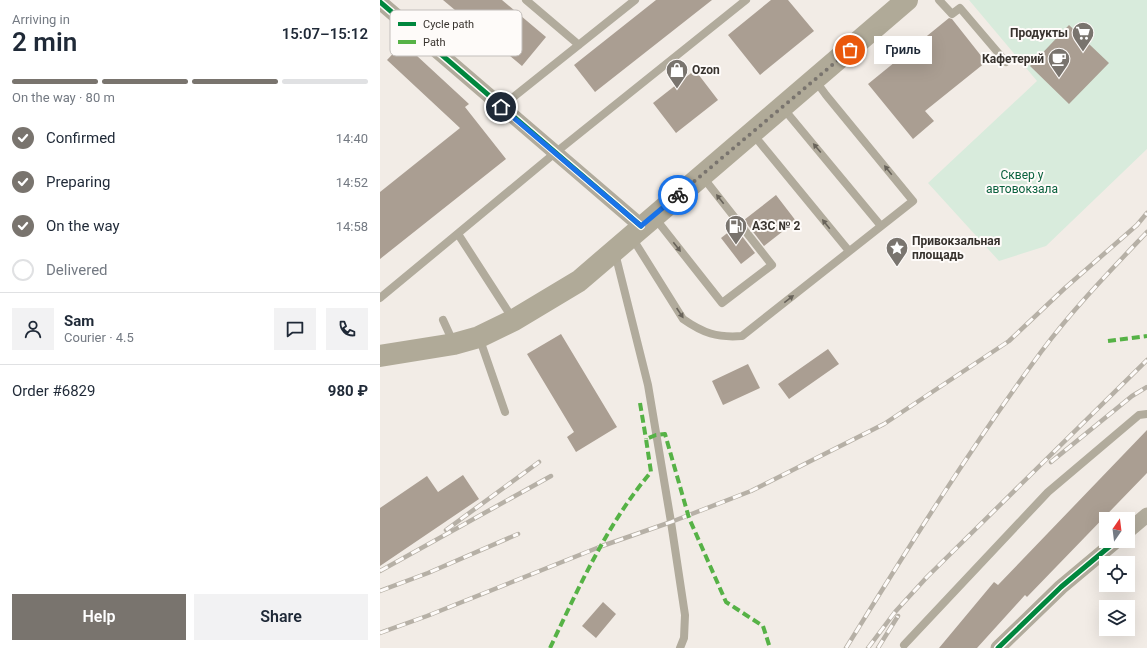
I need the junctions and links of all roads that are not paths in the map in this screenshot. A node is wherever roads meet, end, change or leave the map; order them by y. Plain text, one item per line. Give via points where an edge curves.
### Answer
1 (526, 0) edge
2 (635, 0) edge
3 (746, 0) edge
4 (907, 0) edge
5 (939, 0) edge
6 (380, 2) edge
7 (390, 11) edge
8 (579, 45) junction
9 (442, 56) edge
10 (1006, 62) dead end
11 (815, 79) junction
12 (782, 106) junction
13 (501, 107) junction
14 (751, 132) junction
15 (555, 153) junction
16 (701, 175) junction
17 (642, 226) junction
18 (881, 226) junction
19 (458, 234) junction
20 (614, 250) junction
21 (849, 251) junction
22 (380, 298) edge
23 (443, 320) dead end
24 (514, 320) junction
25 (479, 336) junction
26 (454, 344) junction
27 (380, 356) edge
28 (505, 412) dead end
29 (1147, 414) edge
30 (1147, 514) edge
31 (1135, 524) edge
32 (1107, 548) edge
33 (904, 645) dead end
34 (681, 648) edge
35 (998, 648) edge

1 - 8 lane
2 - 8 lane
3 - 15 lane
4 - 11 main road
5 - 10 lane via 952,14 960,8
6 - 7 street
8 - 13 lane
9 - 13 street
11 - 12 main road
18 -> 11 lane via 913,201
12 - 14 main road
18 -> 12 lane
13 - 15 street
14 - 16 main road
21 -> 14 lane
15 - 17 street
15 - 19 lane
16 - 17 main road
17 -> 16 lane via 722,303 772,265
17 - 20 main road
17 -> 21 lane via 659,281 683,319 709,334 725,337 742,336
18 - 21 lane
19 - 22 lane
19 - 24 lane
20 - 24 main road via 579,281
20 - 34 lane via 648,385 685,615
23 - 26 lane
24 - 25 main road
25 - 26 main road
25 - 28 lane
26 - 27 main road
29 - 33 lane via 1139,415 1048,492
30 - 31 street
32 - 35 street via 1060,587

